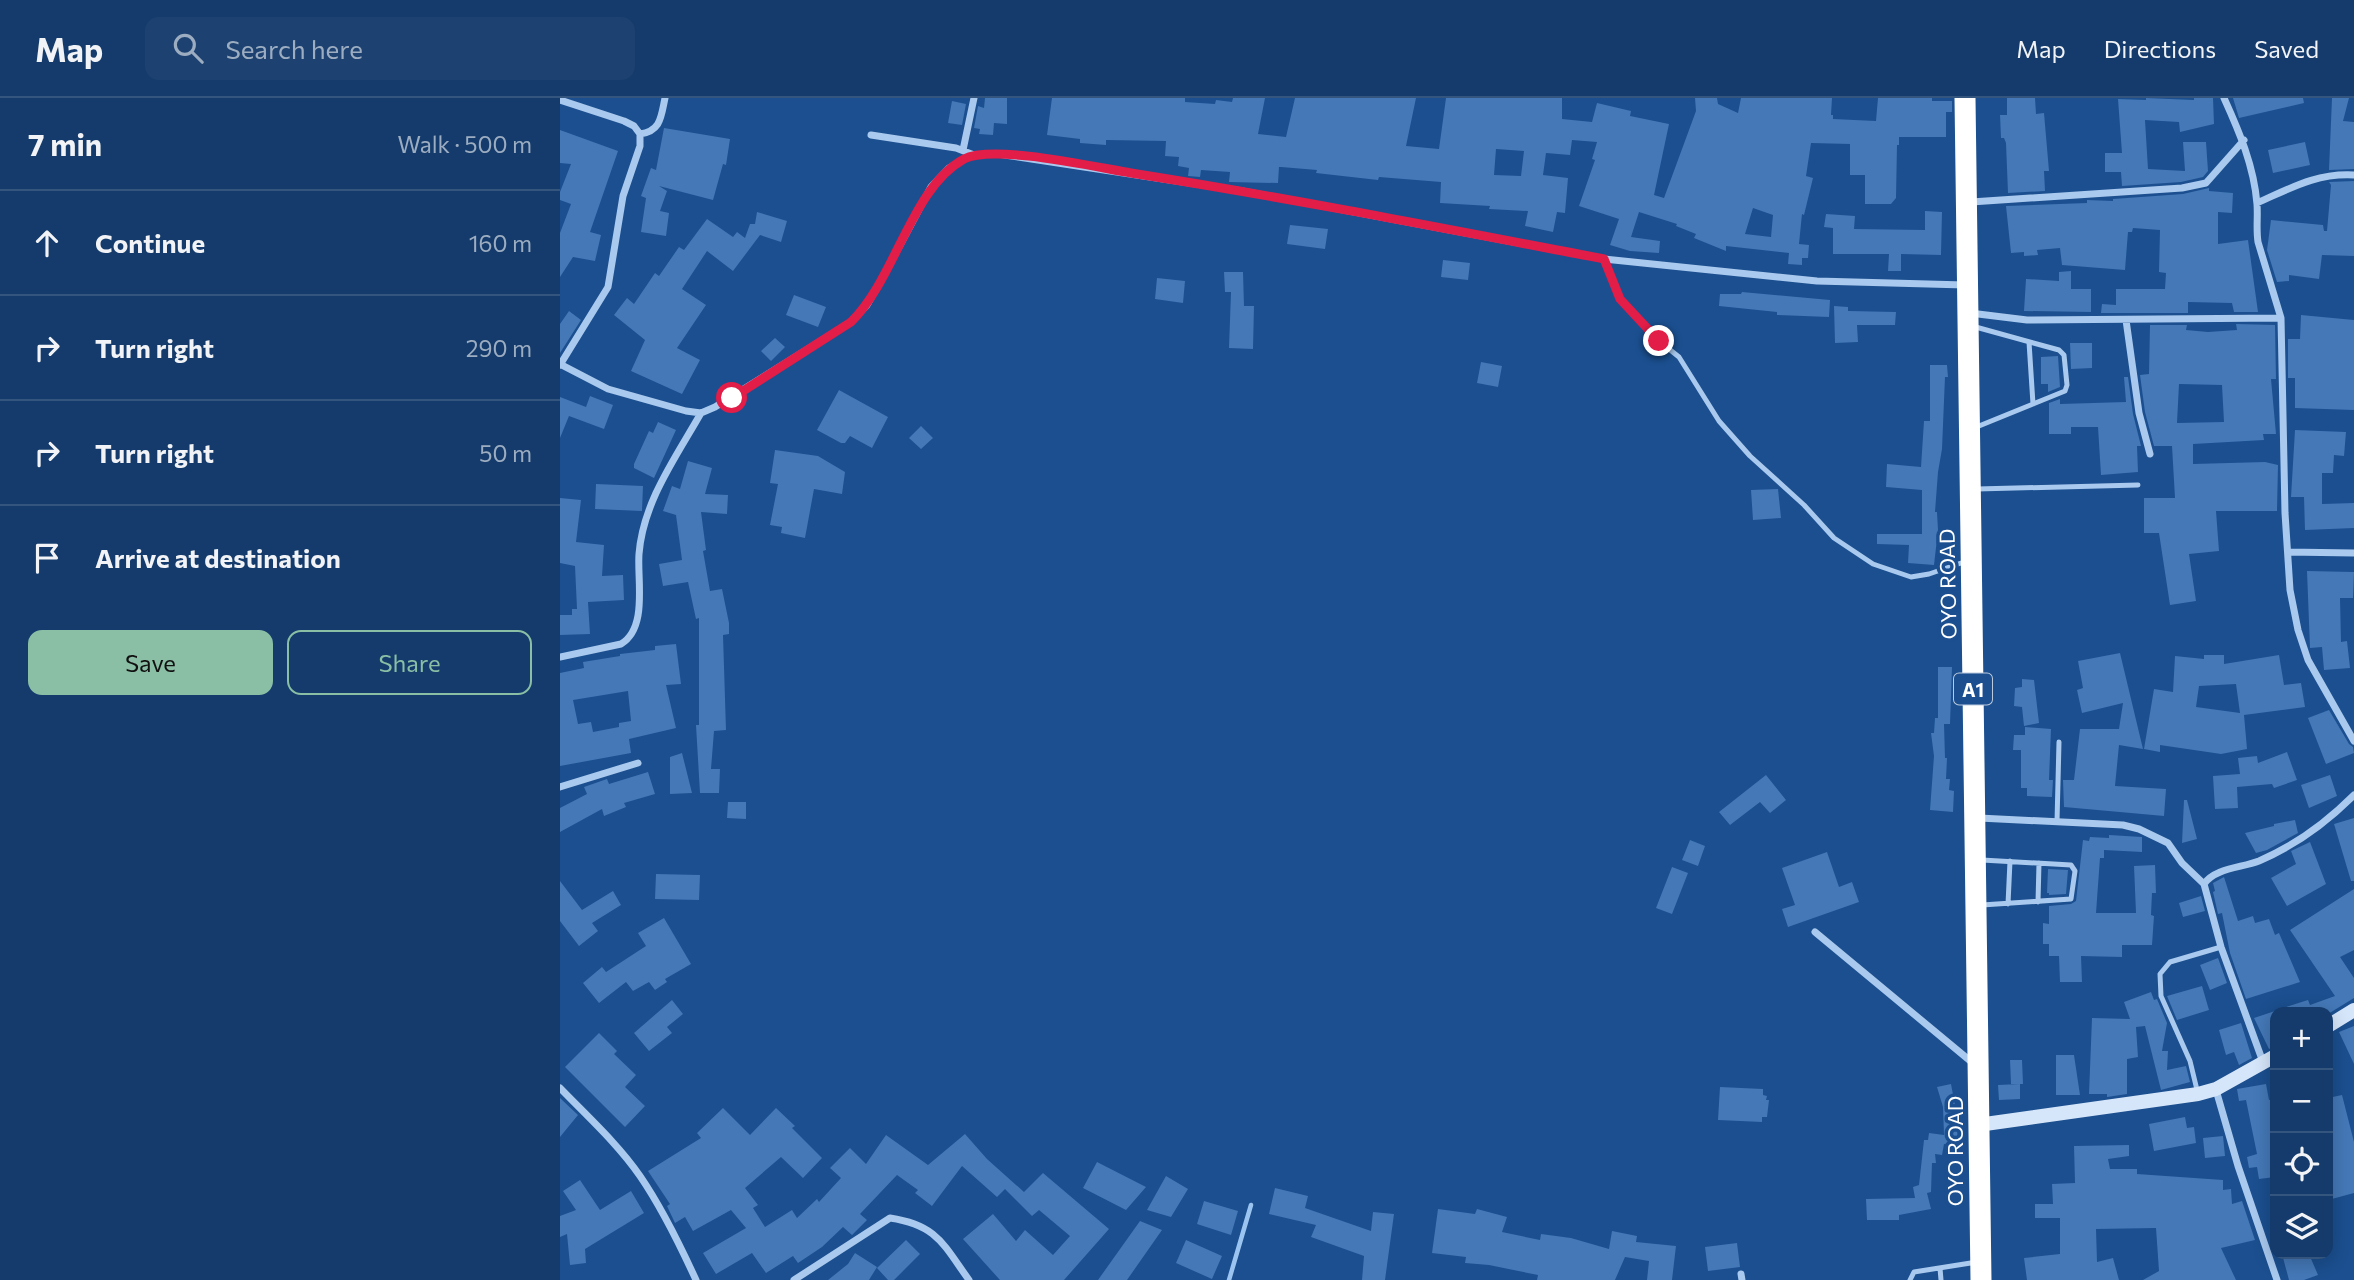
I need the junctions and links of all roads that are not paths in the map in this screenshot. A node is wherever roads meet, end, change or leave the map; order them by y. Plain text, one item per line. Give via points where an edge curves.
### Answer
1 (665, 98) edge
2 (974, 98) edge
3 (1965, 98) edge
4 (2224, 98) edge
5 (560, 100) edge
6 (640, 134) junction
7 (871, 135) dead end
8 (2244, 140) junction
9 (963, 150) junction
10 (975, 155) junction
11 (2354, 175) edge
12 (1967, 202) junction
13 (2257, 203) junction
14 (1604, 259) junction
15 (1968, 285) junction
16 (2281, 318) junction
17 (1969, 319) junction
18 (2126, 320) junction
19 (2029, 342) junction
20 (560, 365) edge
21 (2032, 404) junction
22 (701, 413) junction
23 (1970, 430) junction
24 (2150, 454) dead end
25 (2138, 485) dead end
26 (1971, 489) junction
27 (2288, 552) junction
28 (2354, 553) edge
29 (1971, 559) junction
30 (560, 657) edge
31 (2059, 741) dead end
32 (2354, 741) edge
33 (638, 763) dead end
34 (560, 787) edge
35 (2354, 795) edge
36 (1975, 817) junction
37 (2057, 822) junction
38 (1975, 859) junction
39 (2010, 861) junction
40 (2039, 863) junction
41 (2204, 884) junction
42 (2038, 902) junction
43 (2008, 904) junction
44 (1976, 905) junction
45 (1815, 932) dead end
46 (2221, 947) junction
47 (2354, 1010) edge
48 (2333, 1023) edge
49 (2269, 1059) edge
50 (1978, 1066) junction
51 (560, 1088) edge
52 (2216, 1089) junction
53 (2199, 1094) junction
54 (1978, 1125) junction
55 (1940, 1268) junction
56 (1981, 1271) edge
57 (696, 1280) edge
58 (794, 1280) edge
59 (969, 1280) edge
60 (1910, 1280) edge
61 (1941, 1280) edge
62 (2277, 1280) edge

1 - 6 street via 660,124
2 - 9 street
3 - 12 highway, OYO ROAD / A1
4 - 8 street
5 - 6 street via 624,121
6 - 20 street via 623,196 608,288
7 - 9 street
8 - 12 street via 2206,183
8 - 13 street
9 - 10 street
10 - 14 street via 1063,162 1242,191
10 - 22 street via 949,168 931,187 872,296 851,322
11 - 13 street via 2317,177
12 - 15 highway, OYO ROAD / A1
13 - 16 street via 2258,242
14 - 15 street via 1816,281
14 - 29 lane via 1620,299 1679,356 1719,421 1835,538 1873,564 1911,577
15 - 17 highway, OYO ROAD / A1
16 - 18 street
16 - 27 street
17 - 18 street
17 - 19 lane
17 - 23 highway, OYO ROAD / A1
18 - 24 street
19 - 21 lane
19 - 21 lane via 2064,355 2067,385 2065,391
20 - 22 street via 608,389
21 - 23 lane
22 - 30 street via 647,515 633,633 621,644
23 - 26 highway, OYO ROAD / A1
25 - 26 lane
26 - 29 highway, OYO ROAD / A1
27 - 28 street
27 - 32 street via 2290,590 2308,660
29 - 36 highway, OYO ROAD / A1
31 - 37 lane
33 - 34 street
35 - 41 street via 2329,820 2291,843 2259,860 2210,876
36 - 37 street
36 - 38 highway, OYO ROAD / A1
37 - 41 street via 2139,829 2168,842
38 - 39 lane
38 - 44 highway, OYO ROAD / A1
39 - 40 lane
39 - 43 lane
40 - 42 lane
40 - 42 lane via 2071,865 2075,871 2071,899
41 - 46 street
42 - 43 lane
43 - 44 lane
44 - 50 highway, OYO ROAD / A1
45 - 50 street
46 - 49 street
46 - 53 lane via 2170,962 2160,974 2161,996 2190,1061
47 - 48 street
49 - 52 street
50 - 54 highway, OYO ROAD / A1
51 - 57 street via 640,1175
52 - 53 street
52 - 62 street
53 - 54 street
54 - 56 highway, OYO ROAD / A1
55 - 56 lane
55 - 60 lane via 1914,1272
55 - 61 lane
58 - 59 street via 890,1218 914,1222 932,1232

